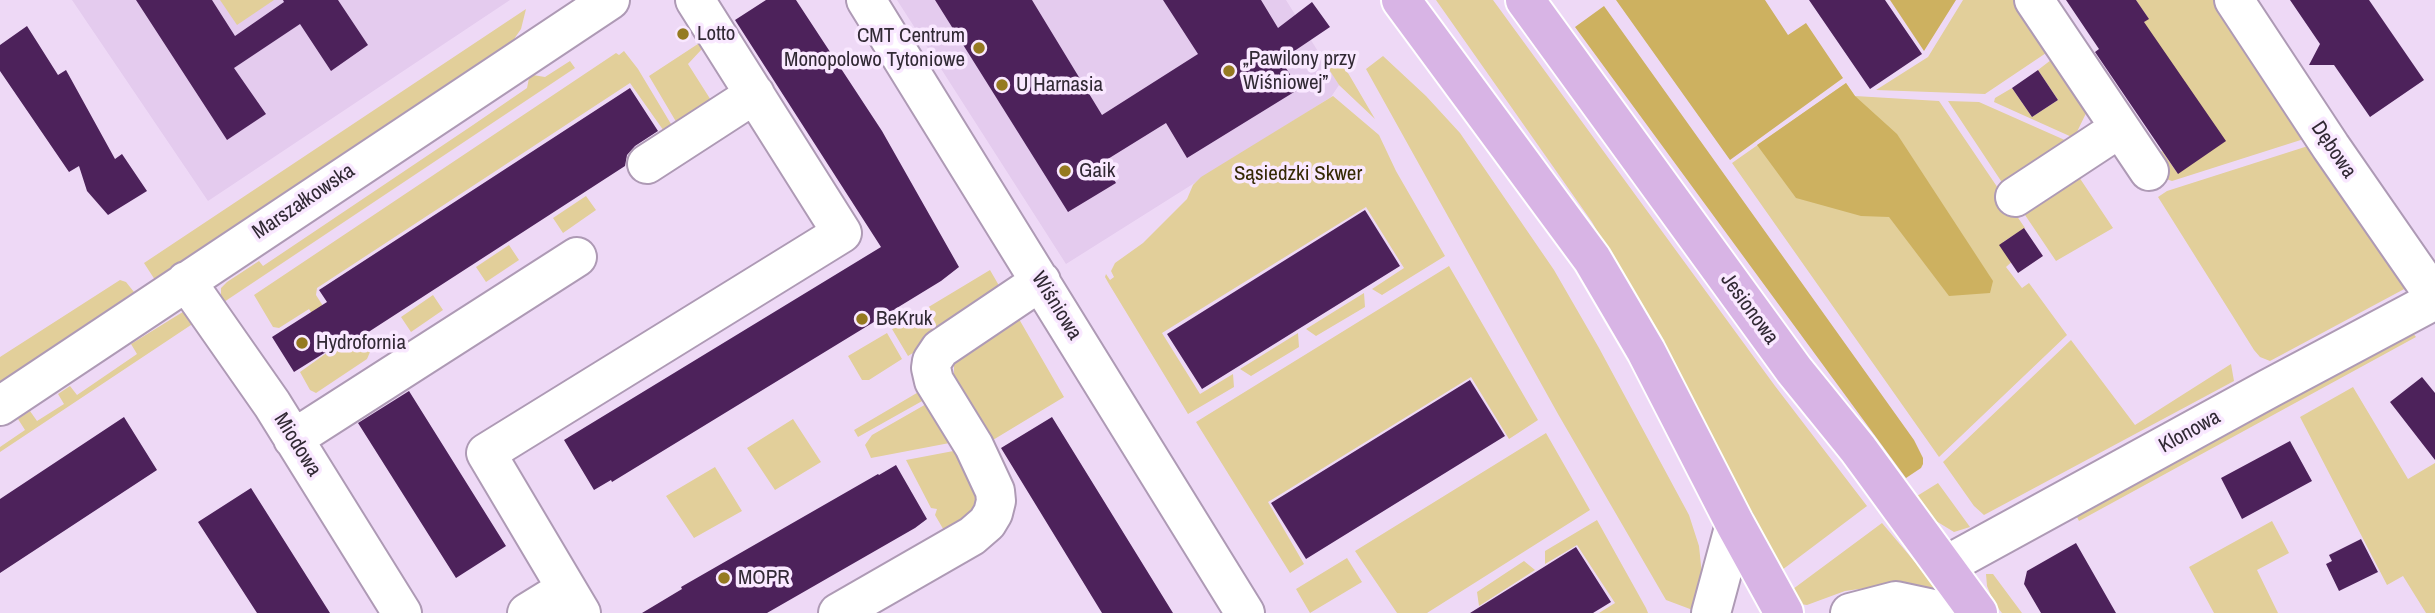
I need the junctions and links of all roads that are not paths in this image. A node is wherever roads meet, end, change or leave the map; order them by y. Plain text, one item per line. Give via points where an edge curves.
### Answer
1 (610, 0) edge
2 (695, 0) edge
3 (866, 0) edge
4 (1401, 0) edge
5 (1525, 0) edge
6 (2034, 0) edge
7 (2234, 0) edge
8 (755, 94) junction
9 (2120, 128) junction
10 (647, 164) dead end
11 (2149, 171) dead end
12 (2015, 197) dead end
13 (577, 257) dead end
14 (186, 281) junction
15 (1041, 281) junction
16 (2435, 299) edge
17 (0, 406) edge
18 (293, 439) junction
19 (1735, 523) junction
20 (1945, 566) junction
21 (574, 601) edge
22 (402, 613) edge
23 (527, 613) edge
24 (838, 613) edge
25 (1245, 613) edge
26 (1711, 613) edge
27 (1784, 613) edge
28 (1850, 613) edge
29 (1952, 613) edge
30 (1979, 613) edge

1 - 14 street, Marszałkowska
2 - 8 street
3 - 15 street, Wiśniowa
4 - 19 main road via 1592,259 1646,351
5 - 20 main road, Jesionowa via 1794,370
6 - 9 street
7 - 16 street, Dębowa
8 - 10 street
8 - 21 street via 842,233 485,453
9 - 11 street
9 - 12 street
13 - 18 street
14 - 17 street, Marszałkowska
14 - 18 street, Miodowa
15 - 24 street via 940,348 932,361 934,381 995,491 987,523
15 - 25 street, Wiśniowa
16 - 20 street, Klonowa
18 - 22 street, Miodowa
19 - 26 street
19 - 27 main road
20 - 30 main road, Jesionowa
21 - 23 street
28 - 29 street via 1896,601

